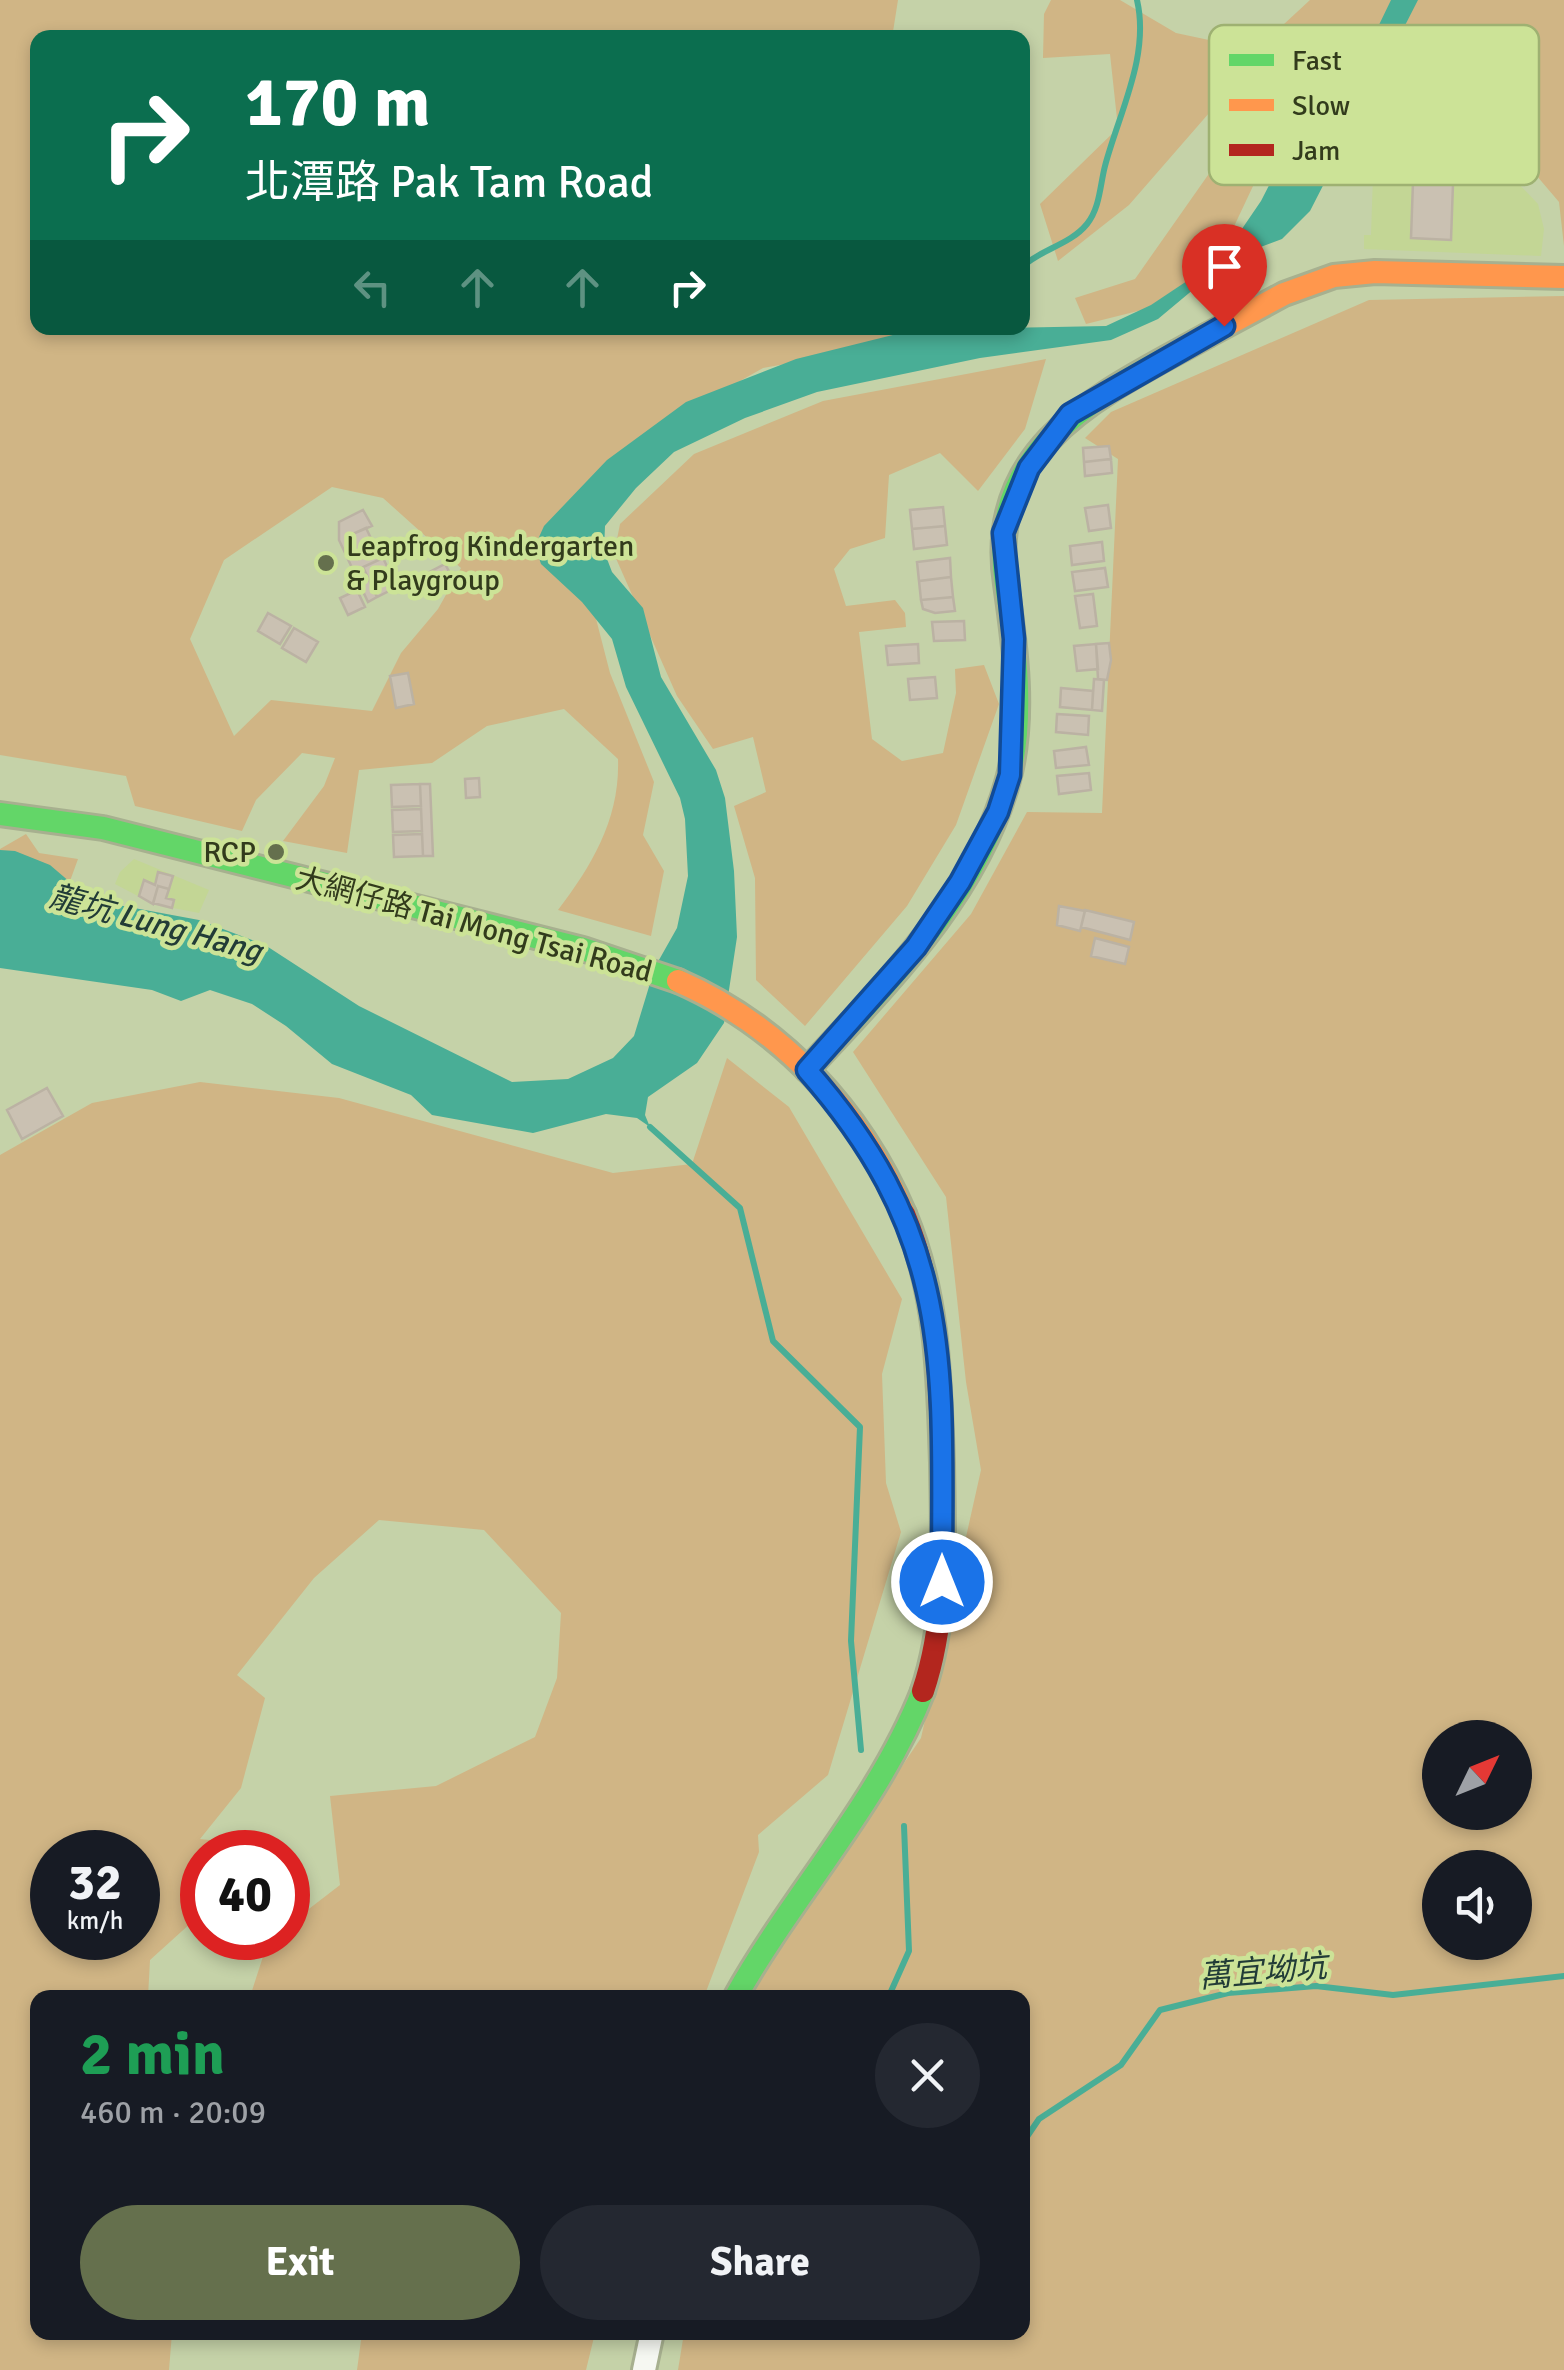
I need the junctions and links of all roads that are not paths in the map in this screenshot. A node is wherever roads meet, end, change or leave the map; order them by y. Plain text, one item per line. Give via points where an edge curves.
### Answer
1 (1564, 277) edge
2 (0, 814) edge
3 (807, 1070) junction
4 (739, 1990) edge
5 (650, 2340) edge
6 (644, 2370) edge

1 - 3 street via 1334,276 1284,294 1063,420 1019,485 1003,533 1014,639 1010,775 998,812 916,947
2 - 3 street, 大網仔路 Tai Mong Tsai Road via 103,828 638,966 730,1008
3 - 4 street, 大網仔路 Tai Mong Tsai Road via 881,1170 928,1284 940,1378 940,1620 928,1680 903,1734
5 - 6 street

